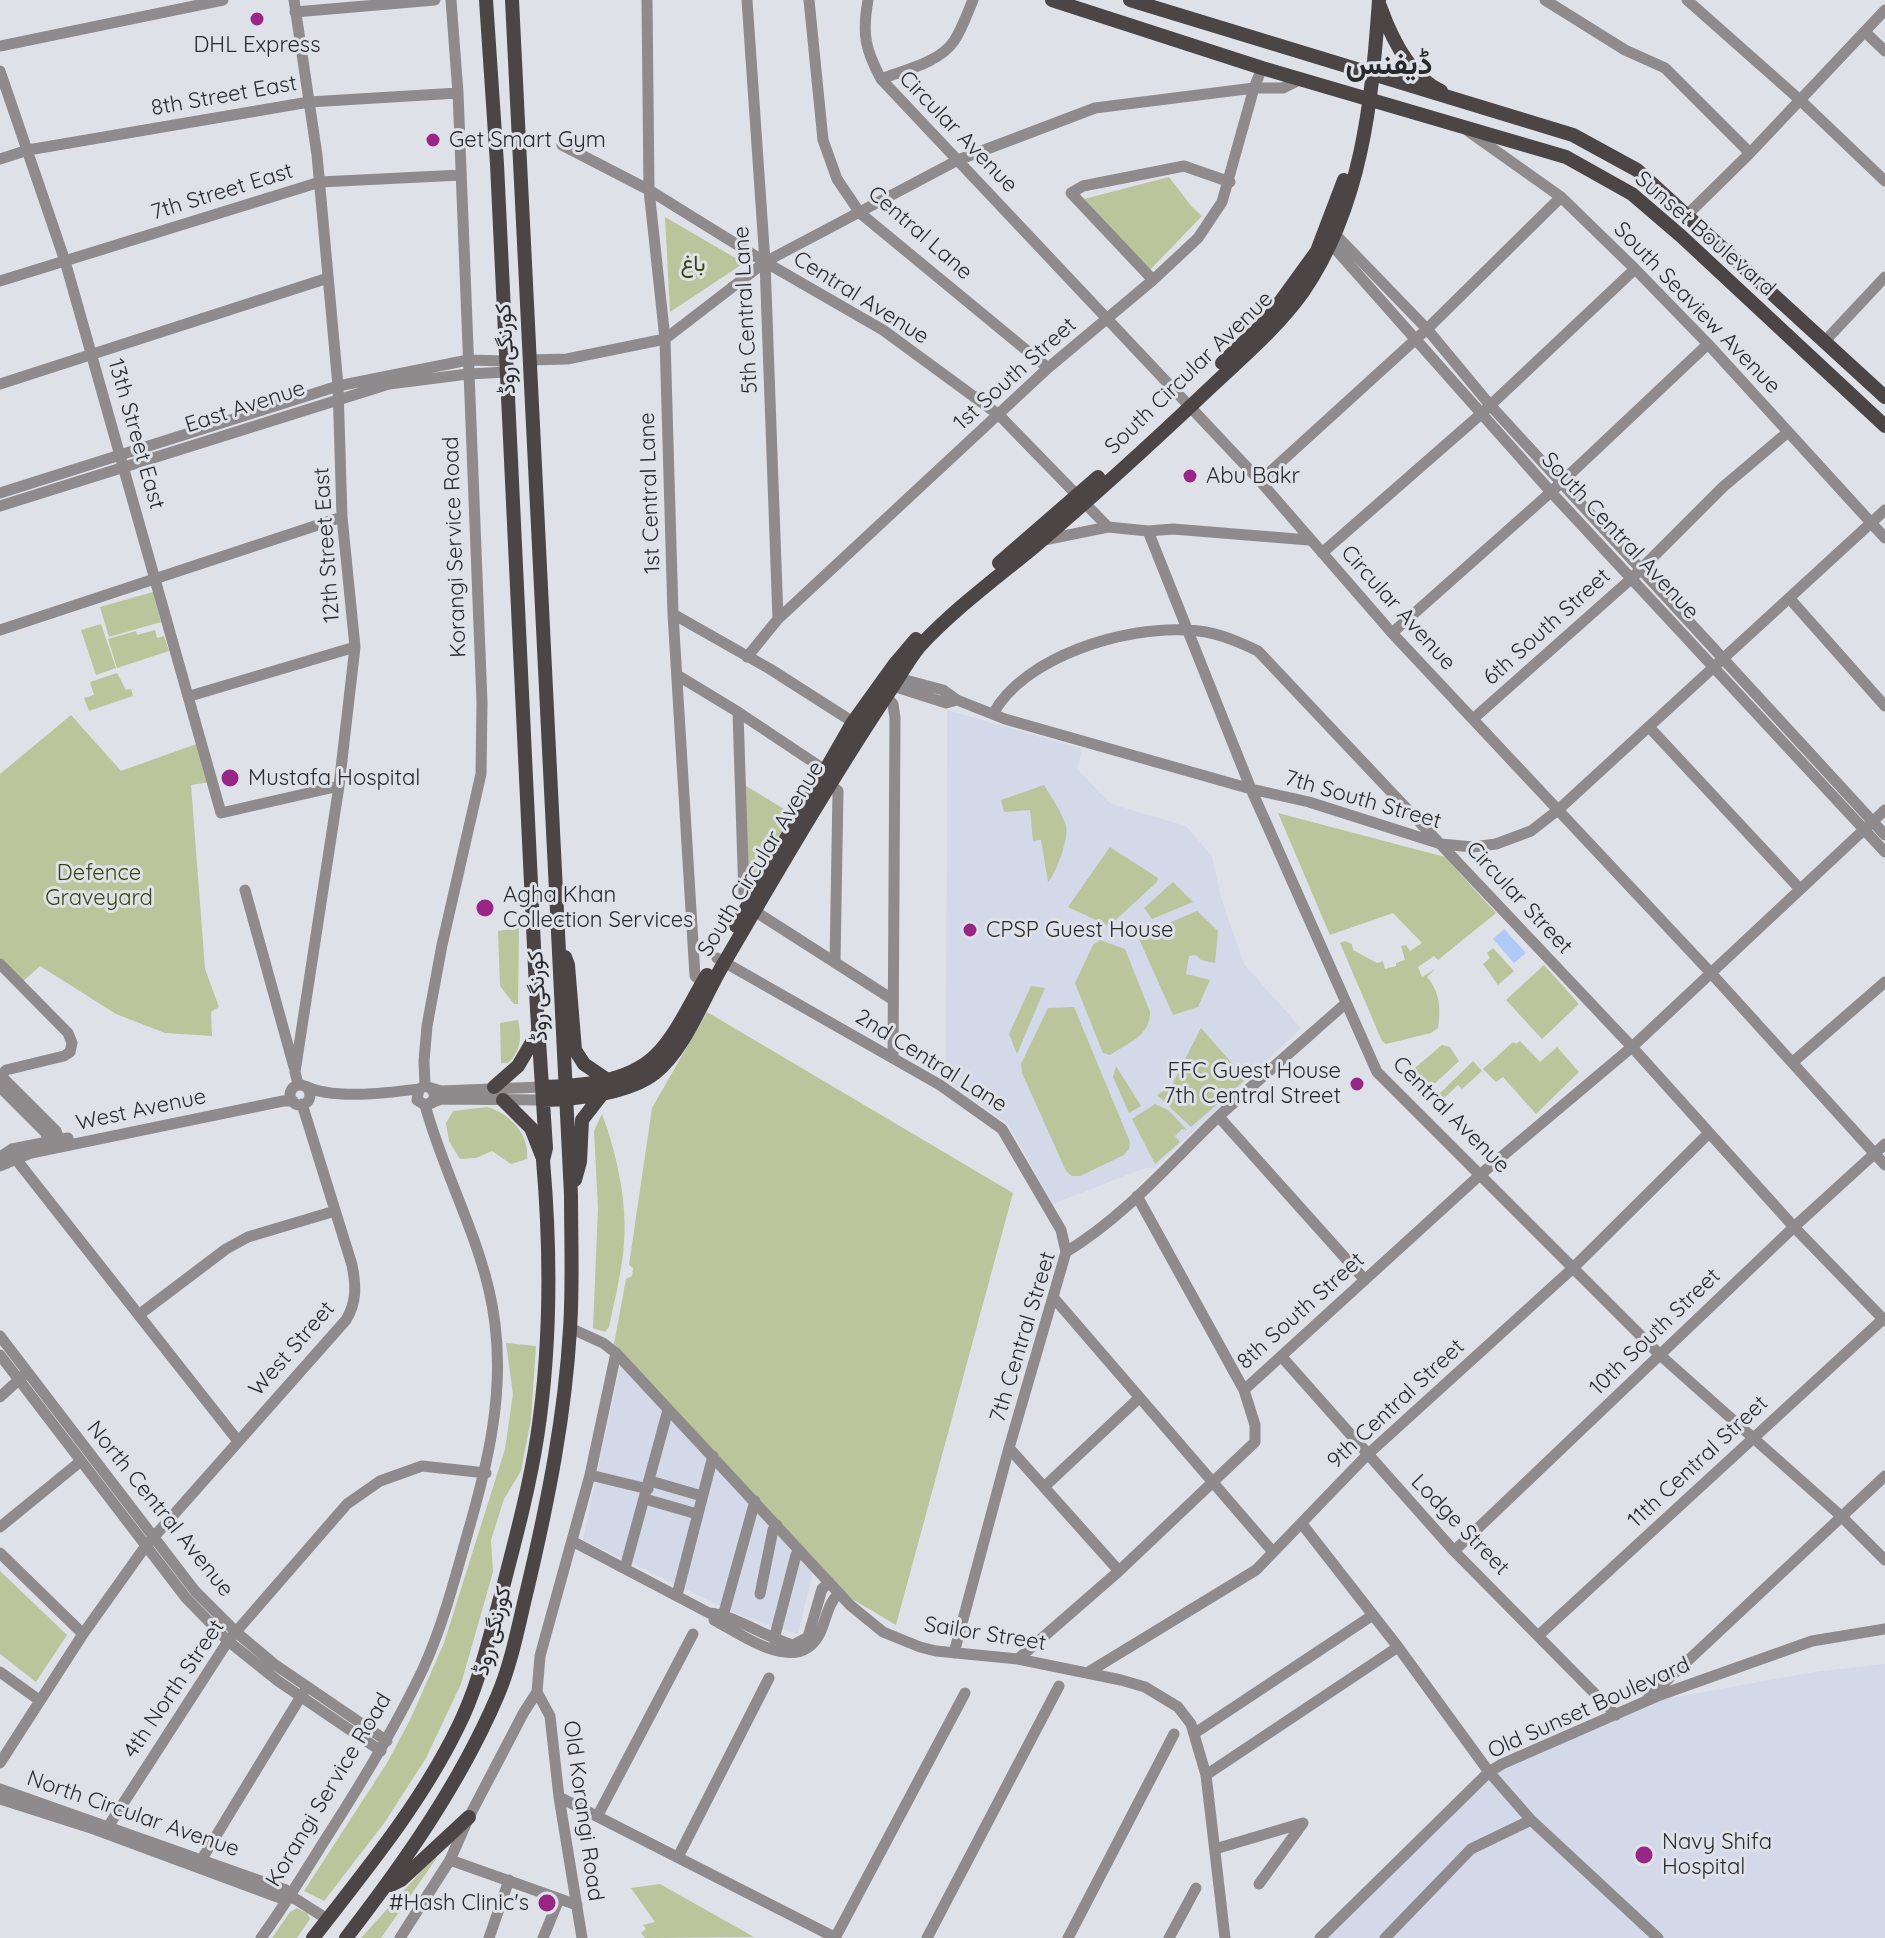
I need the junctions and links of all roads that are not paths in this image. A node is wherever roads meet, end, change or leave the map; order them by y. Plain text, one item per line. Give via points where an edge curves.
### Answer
1 (223, 0) edge
2 (435, 0) edge
3 (451, 0) edge
4 (486, 0) edge
5 (512, 0) edge
6 (647, 0) edge
7 (747, 0) edge
8 (809, 0) edge
9 (868, 0) edge
10 (973, 0) edge
11 (1052, 0) edge
12 (1130, 0) edge
13 (1545, 0) edge
14 (1687, 0) edge
15 (1379, 1) edge
16 (294, 6) edge
17 (1885, 10) edge
18 (1865, 32) junction
19 (0, 46) edge
20 (1885, 51) edge
21 (1262, 68) junction
22 (0, 71) edge
23 (1371, 75) junction
24 (881, 79) junction
25 (1301, 79) junction
26 (1254, 88) junction
27 (458, 93) junction
28 (1367, 98) junction
29 (1800, 100) junction
30 (309, 102) junction
31 (1467, 102) junction
32 (1461, 126) junction
33 (562, 145) dead end
34 (28, 150) junction
35 (1750, 153) junction
36 (0, 159) edge
37 (958, 160) junction
38 (461, 175) junction
39 (1885, 181) edge
40 (320, 182) junction
41 (1230, 182) junction
42 (649, 190) junction
43 (1561, 197) junction
44 (860, 213) junction
45 (1687, 215) junction
46 (1333, 239) junction
47 (65, 261) junction
48 (765, 262) junction
49 (1635, 269) junction
50 (1885, 277) edge
51 (328, 278) junction
52 (1153, 280) junction
53 (0, 281) edge
54 (1764, 285) junction
55 (1750, 301) junction
56 (1107, 320) junction
57 (1427, 329) junction
58 (1415, 337) junction
59 (665, 339) junction
60 (1825, 341) junction
61 (1708, 344) junction
62 (92, 356) junction
63 (468, 360) junction
64 (529, 360) junction
65 (506, 367) junction
66 (1048, 368) junction
67 (468, 374) junction
68 (0, 384) edge
69 (338, 392) junction
70 (1885, 397) edge
71 (1186, 404) junction
72 (1490, 405) junction
73 (1481, 414) junction
74 (999, 415) junction
75 (1885, 426) edge
76 (1788, 432) junction
77 (121, 454) junction
78 (125, 468) junction
79 (1260, 481) junction
80 (1562, 482) junction
81 (1551, 492) junction
82 (0, 493) edge
83 (1081, 499) junction
84 (0, 506) edge
85 (1885, 510) edge
86 (342, 517) junction
87 (1870, 522) junction
88 (1108, 527) junction
89 (1148, 531) junction
90 (1885, 538) edge
91 (1309, 540) junction
92 (1040, 541) junction
93 (1322, 553) junction
94 (1637, 574) junction
95 (156, 580) junction
96 (1790, 599) junction
97 (673, 614) junction
98 (778, 619) junction
99 (0, 630) edge
100 (1188, 630) junction
101 (1392, 633) junction
102 (355, 647) junction
103 (747, 657) junction
104 (1725, 659) junction
105 (1715, 667) junction
106 (677, 675) junction
107 (892, 687) junction
108 (190, 696) junction
109 (1885, 706) edge
110 (738, 712) junction
111 (993, 714) junction
112 (1473, 719) junction
113 (853, 722) junction
114 (1649, 727) junction
115 (825, 770) junction
116 (830, 785) junction
117 (339, 786) junction
118 (1251, 789) junction
119 (1558, 810) junction
120 (1885, 810) edge
121 (1869, 825) junction
122 (1885, 835) edge
123 (1441, 844) junction
124 (1885, 852) edge
125 (1800, 889) junction
126 (245, 890) dead end
127 (753, 906) junction
128 (558, 943) junction
129 (720, 961) junction
130 (835, 963) junction
131 (0, 964) edge
132 (1710, 972) junction
133 (702, 982) junction
134 (1885, 982) edge
135 (892, 999) junction
136 (1345, 1004) junction
137 (538, 1032) junction
138 (1632, 1047) junction
139 (893, 1057) junction
140 (1793, 1062) junction
141 (295, 1072) junction
142 (0, 1079) edge
143 (604, 1086) junction
144 (494, 1087) junction
145 (542, 1093) junction
146 (566, 1093) junction
147 (299, 1095) junction
148 (425, 1095) junction
149 (503, 1100) junction
150 (1219, 1117) junction
151 (1709, 1133) junction
152 (56, 1144) junction
153 (1885, 1144) edge
154 (1874, 1154) junction
155 (0, 1157) edge
156 (15, 1158) junction
157 (543, 1160) junction
158 (1885, 1165) edge
159 (0, 1166) edge
160 (1481, 1174) junction
161 (571, 1195) junction
162 (1137, 1196) junction
163 (335, 1211) junction
164 (1794, 1227) junction
165 (1066, 1252) junction
166 (1572, 1269) junction
167 (1365, 1280) junction
168 (1053, 1297) junction
169 (140, 1314) junction
170 (1884, 1320) edge
171 (570, 1328) junction
172 (0, 1336) edge
173 (616, 1353) junction
174 (0, 1355) edge
175 (1660, 1355) junction
176 (1281, 1356) junction
177 (24, 1376) junction
178 (1244, 1390) junction
179 (0, 1397) edge
180 (1139, 1398) junction
181 (668, 1410) junction
182 (1753, 1439) junction
183 (238, 1441) junction
184 (1009, 1448) junction
185 (1367, 1455) junction
186 (713, 1456) junction
187 (81, 1461) junction
188 (486, 1473) junction
189 (590, 1475) junction
190 (1885, 1476) edge
191 (1213, 1481) junction
192 (1044, 1487) junction
193 (648, 1490) junction
194 (702, 1496) junction
195 (755, 1501) junction
196 (697, 1514) junction
197 (1841, 1516) junction
198 (1302, 1524) junction
199 (777, 1525) junction
200 (0, 1527) edge
201 (572, 1541) junction
202 (149, 1542) junction
203 (800, 1551) junction
204 (1454, 1551) junction
205 (1273, 1552) junction
206 (0, 1553) edge
207 (1885, 1560) edge
208 (625, 1568) junction
209 (1119, 1571) junction
210 (829, 1582) junction
211 (839, 1593) junction
212 (760, 1594) dead end
213 (677, 1595) junction
214 (709, 1613) junction
215 (1373, 1615) junction
216 (723, 1616) junction
217 (1885, 1629) edge
218 (83, 1634) junction
219 (693, 1634) dead end
220 (1539, 1635) junction
221 (232, 1636) junction
222 (774, 1639) junction
223 (1398, 1647) junction
224 (954, 1653) junction
225 (1018, 1659) junction
226 (0, 1672) edge
227 (1087, 1673) junction
228 (769, 1678) dead end
229 (1059, 1686) dead end
230 (537, 1692) junction
231 (303, 1693) junction
232 (965, 1693) dead end
233 (39, 1700) junction
234 (1642, 1703) junction
235 (524, 1712) junction
236 (1616, 1715) junction
237 (550, 1716) junction
238 (1195, 1733) junction
239 (1174, 1734) dead end
240 (384, 1746) junction
241 (0, 1763) edge
242 (1489, 1772) junction
243 (1206, 1775) junction
244 (0, 1789) edge
245 (559, 1797) junction
246 (0, 1799) edge
247 (598, 1815) junction
248 (469, 1817) junction
249 (1531, 1820) junction
250 (105, 1829) junction
251 (1215, 1849) junction
252 (678, 1857) junction
253 (450, 1860) junction
254 (199, 1864) junction
255 (509, 1880) junction
256 (1259, 1884) dead end
257 (1196, 1888) dead end
258 (384, 1889) junction
259 (291, 1897) junction
260 (559, 1899) junction
261 (577, 1905) junction
262 (327, 1919) junction
263 (261, 1938) edge
264 (313, 1938) edge
265 (346, 1938) edge
266 (400, 1938) edge
267 (489, 1938) edge
268 (543, 1938) edge
269 (582, 1938) edge
270 (835, 1938) edge
271 (927, 1938) edge
272 (1068, 1938) edge
273 (1169, 1938) edge
274 (1225, 1938) edge
275 (1320, 1938) edge
276 (1385, 1938) edge
277 (1658, 1938) edge

1 - 19 street
2 - 16 street
3 - 27 street, Korangi Service Road
4 - 65 main road, کورنگی روڈ
5 - 64 main road, کورنگی روڈ
6 - 42 street, 1st Central Lane
7 - 48 street, 5th Central Lane
8 - 44 street, Central Lane via 823,140 837,179
9 - 24 street via 868,54
10 - 24 street via 946,50
11 - 21 main road, Sunset Boulevard
12 - 23 main road, Sunset Boulevard
13 - 35 street via 1625,50 1665,68
14 - 29 street
15 - 23 main road, South Circular Avenue
15 - 31 main road via 1389,33 1420,75
16 - 30 street, 12th Street East
17 - 18 street
18 - 20 street
18 - 29 street
21 - 25 main road, Sunset Boulevard
21 - 26 street
22 - 34 street, 13th Street East
23 - 28 main road, South Circular Avenue
23 - 31 main road, Sunset Boulevard
24 - 37 street, Circular Avenue
25 - 26 street via 1283,88
25 - 28 main road, Sunset Boulevard
26 - 37 street via 1095,108
26 - 41 street, 1st South Street
27 - 30 street, 8th Street East
27 - 38 street, Korangi Service Road
28 - 32 main road, Sunset Boulevard
28 - 46 main road, South Circular Avenue via 1356,172
28 - 71 main road, South Circular Avenue via 1317,251 1267,320
29 - 35 street
29 - 39 street
30 - 34 street, 8th Street East
30 - 40 street, 12th Street East
31 - 45 main road, Sunset Boulevard via 1573,135 1637,170
32 - 43 street, South Seaview Avenue
32 - 55 main road, Sunset Boulevard via 1566,157 1632,194
33 - 42 street, Central Avenue
34 - 36 street, 8th Street East
34 - 47 street, 13th Street East
35 - 45 street
37 - 44 street
37 - 56 street, Circular Avenue
38 - 40 street, 7th Street East
38 - 63 street, Korangi Service Road
40 - 47 street, 7th Street East
40 - 51 street, 12th Street East
41 - 52 street, 1st South Street via 1198,238
41 - 52 street via 1184,166 1083,186 1071,193
42 - 48 street, Central Avenue
42 - 59 street, 1st Central Lane
43 - 49 street, South Seaview Avenue
43 - 57 street
44 - 48 street
44 - 66 street, Central Lane
45 - 54 main road, Sunset Boulevard
46 - 57 street
46 - 58 street, South Central Avenue
46 - 71 main road, South Circular Avenue via 1273,328
47 - 53 street, 7th Street East
47 - 62 street, 13th Street East
48 - 59 street
48 - 74 street, Central Avenue via 883,330
48 - 98 street, 5th Central Lane
49 - 61 street, South Seaview Avenue
49 - 72 street
50 - 60 street
51 - 62 street
51 - 69 street, 12th Street East
52 - 56 street, 1st South Street
54 - 55 main road
54 - 60 main road, Sunset Boulevard
55 - 75 main road, Sunset Boulevard
56 - 66 street, 1st South Street
56 - 71 street, Circular Avenue
57 - 58 street
57 - 72 street
58 - 73 street, South Central Avenue
58 - 79 street
59 - 64 street via 567,359
59 - 97 street, 1st Central Lane
60 - 70 main road, Sunset Boulevard
61 - 76 street, South Seaview Avenue
61 - 80 street
62 - 68 street
62 - 77 street, 13th Street East
63 - 65 street, East Avenue
63 - 67 street, Korangi Service Road
63 - 69 street, East Avenue
64 - 128 main road, کورنگی روڈ
65 - 67 street, East Avenue
65 - 137 main road, کورنگی روڈ
66 - 74 street, 1st South Street
67 - 69 street, East Avenue
67 - 148 street, Korangi Service Road via 481,774 427,1026
69 - 77 street, East Avenue
69 - 78 street, East Avenue
69 - 86 street, 12th Street East
71 - 79 street, Circular Avenue
71 - 83 main road, South Circular Avenue
72 - 73 street
72 - 80 street
73 - 81 street, South Central Avenue
73 - 93 street
74 - 83 street, Central Avenue
74 - 98 street, 1st South Street
76 - 87 street, South Seaview Avenue
76 - 94 street, 6th South Street via 1723,487
77 - 78 street, 13th Street East
77 - 82 street, East Avenue
78 - 84 street, East Avenue
78 - 95 street, 13th Street East
79 - 91 street, Circular Avenue
80 - 81 street
80 - 94 street
81 - 94 street, South Central Avenue
81 - 101 street
83 - 88 street, Central Avenue
83 - 92 main road, South Circular Avenue
83 - 113 main road, South Circular Avenue via 959,597 905,650
85 - 87 street, 7th South Street
86 - 95 street
86 - 102 street, 12th Street East
87 - 90 street, South Seaview Avenue
87 - 96 street, 7th South Street
88 - 89 street
88 - 92 street
89 - 91 street
89 - 100 street, Central Avenue
91 - 93 street, Circular Avenue
92 - 107 main road, South Circular Avenue via 918,649
93 - 101 street, Circular Avenue
94 - 104 street
94 - 105 street, South Central Avenue
94 - 112 street, 6th South Street
95 - 99 street
95 - 108 street, 13th Street East
96 - 104 street, 7th South Street
96 - 109 street
97 - 103 street
97 - 106 street, 1st Central Lane
98 - 103 street, 1st South Street
100 - 111 street, Circular Street via 1133,632 1086,645 1044,665 1001,699
100 - 118 street, Central Avenue
100 - 123 street, Circular Street via 1228,636 1258,651
101 - 112 street, Circular Avenue
102 - 108 street
102 - 117 street, 12th Street East
103 - 113 street
104 - 105 street, 7th South Street
104 - 121 street
105 - 114 street, 7th South Street
105 - 121 street, South Central Avenue
106 - 110 street
106 - 133 street, 1st Central Lane via 695,976
107 - 111 street, 7th South Street via 943,690
107 - 116 main road, South Circular Avenue
107 - 135 street
108 - 117 street, 13th Street East via 221,813
110 - 115 street
110 - 127 street via 744,897
111 - 118 street, 7th South Street
112 - 119 street, Circular Avenue
113 - 115 main road, South Circular Avenue
114 - 119 street, 7th South Street
114 - 125 street
115 - 127 main road, South Circular Avenue
116 - 127 main road, South Circular Avenue
116 - 130 street via 838,791
117 - 141 street, 12th Street East
118 - 123 street, 7th South Street
118 - 136 street, Central Avenue
119 - 123 street, 7th South Street via 1531,831 1496,844
119 - 132 street, Circular Avenue
120 - 121 street
121 - 122 street
121 - 124 street, South Central Avenue
121 - 125 street
123 - 138 street, Circular Street
125 - 132 street
126 - 141 street
127 - 129 main road, South Circular Avenue
127 - 130 street
128 - 143 main road via 568,965 575,1050
128 - 146 main road, کورنگی روڈ
129 - 133 main road, South Circular Avenue
129 - 139 street, 2nd Central Lane
129 - 143 main road, South Circular Avenue via 678,1047 658,1072 635,1083
130 - 135 street
131 - 142 street via 72,1043 64,1056 6,1070
132 - 138 street, 8th South Street
132 - 140 street, Circular Avenue
133 - 143 main road, South Circular Avenue via 658,1053
134 - 140 street
135 - 139 street
136 - 150 street, 7th Central Street
136 - 160 street, Central Avenue via 1377,1072
137 - 144 main road via 518,1066
137 - 145 main road, کورنگی روڈ
138 - 151 street, Circular Street
138 - 160 street, 8th South Street
139 - 165 street, 2nd Central Lane via 1002,1129 1061,1230
140 - 154 street, Circular Avenue
141 - 147 street, 12th Street East
142 - 152 street via 51,1127
143 - 146 main road, South Circular Avenue
143 - 161 main road via 582,1120 580,1162
144 - 145 street
144 - 148 street, West Avenue
145 - 146 main road, South Circular Avenue
145 - 149 street, West Avenue
145 - 157 main road, کورنگی روڈ
146 - 161 main road, کورنگی روڈ
147 - 148 street, West Avenue
147 - 152 street, West Avenue
147 - 163 street, West Street
148 - 149 street, West Avenue
148 - 188 street, Korangi Service Road via 435,1142 481,1260 495,1321 499,1379
149 - 157 main road via 531,1128
150 - 162 street, 7th Central Street
150 - 167 street
151 - 164 street, Circular Street
151 - 166 street, 9th Central Street
152 - 155 street, West Avenue via 12,1149
152 - 156 street, West Avenue
153 - 154 street, 10th South Street
154 - 158 street, Circular Avenue
154 - 164 street, 10th South Street
156 - 159 street, West Avenue
156 - 169 street
157 - 262 main road, کورنگی روڈ via 550,1250 537,1438 484,1660 475,1691 437,1766 404,1820
160 - 166 street, Central Avenue
160 - 167 street, 8th South Street
161 - 171 main road, کورنگی روڈ
162 - 165 street, 7th Central Street
162 - 178 street
163 - 169 street via 237,1243
163 - 183 street, West Street via 352,1265 353,1309
164 - 170 street, Circular Street
164 - 175 street, 10th South Street
165 - 168 street, 7th Central Street
166 - 175 street, Central Avenue
166 - 185 street, 9th Central Street
167 - 176 street, 8th South Street
168 - 180 street
168 - 184 street, 7th Central Street
169 - 183 street
170 - 182 street, 11th Central Street
171 - 173 street, Sailor Street
171 - 258 main road, کورنگی روڈ via 550,1492 499,1693 434,1817
172 - 177 street, North Central Avenue
173 - 181 street, Sailor Street
173 - 189 street
174 - 177 street, North Central Avenue
175 - 182 street, Central Avenue
175 - 204 street, 10th South Street
176 - 178 street, 8th South Street
176 - 185 street, Lodge Street
177 - 179 street
177 - 187 street, North Central Avenue
177 - 202 street, North Central Avenue
178 - 191 street, 8th South Street via 1255,1442
180 - 191 street
180 - 192 street
181 - 186 street, Sailor Street
181 - 193 street
182 - 197 street, Central Avenue
182 - 220 street, 11th Central Street
183 - 202 street, West Street
184 - 192 street
184 - 224 street, 7th Central Street
185 - 198 street, 9th Central Street
185 - 204 street, Lodge Street
186 - 194 street
186 - 195 street, Sailor Street
187 - 200 street
187 - 202 street, North Central Avenue
188 - 221 street, 4th North Street via 422,1466 380,1481 347,1504
188 - 240 street, Korangi Service Road via 442,1620
189 - 193 street
189 - 201 street
190 - 197 street
191 - 205 street
191 - 209 street, 8th South Street
192 - 209 street
193 - 194 street
193 - 196 street
193 - 208 street
194 - 196 street
195 - 199 street, Sailor Street
195 - 216 street
196 - 213 street
197 - 207 street, Central Avenue
197 - 234 street
198 - 205 street, 9th Central Street
198 - 215 street
199 - 203 street, Sailor Street
199 - 212 street
201 - 208 street
201 - 230 street via 540,1656
202 - 218 street, West Street
202 - 221 street, North Central Avenue
203 - 210 street, Sailor Street
203 - 222 street
204 - 220 street, Lodge Street
205 - 227 street, 9th Central Street via 1256,1570
206 - 218 street
208 - 213 street
209 - 225 street, 8th South Street
210 - 211 street, Sailor Street
210 - 222 street via 822,1589 808,1637 793,1645
211 - 214 street via 814,1644 799,1653 772,1650
211 - 224 street, Sailor Street via 883,1632
213 - 214 street
214 - 216 street
215 - 223 street
215 - 238 street
216 - 222 street
217 - 234 street, Old Sunset Boulevard via 1812,1641
218 - 233 street, West Street
219 - 247 street
220 - 236 street, Lodge Street
221 - 231 street, North Central Avenue
221 - 250 street, 4th North Street
223 - 242 street
223 - 243 street
224 - 225 street, Sailor Street
225 - 227 street, Sailor Street
226 - 233 street
227 - 238 street, Sailor Street via 1158,1693 1186,1715
228 - 252 street
229 - 271 street
230 - 235 street
230 - 237 street, Old Korangi Road
231 - 240 street, North Central Avenue
231 - 254 street
232 - 270 street
233 - 241 street, West Street
234 - 236 street, Old Sunset Boulevard
235 - 237 street
235 - 248 street
236 - 242 street, Old Sunset Boulevard
237 - 245 street, Old Korangi Road
238 - 243 street, Sailor Street
239 - 272 street
240 - 259 street, Korangi Service Road
242 - 249 street
242 - 275 street, Old Sunset Boulevard
243 - 251 street, Sailor Street
244 - 250 street, North Circular Avenue
245 - 247 street
245 - 261 street, Old Korangi Road
246 - 250 street, North Circular Avenue
247 - 252 street
248 - 253 street
248 - 258 main road via 401,1880
249 - 276 street via 1471,1849
249 - 277 street
250 - 254 street, North Circular Avenue
251 - 256 street via 1303,1823
251 - 274 street, Sailor Street
252 - 270 street
253 - 255 street
253 - 266 street
254 - 259 street, North Circular Avenue
255 - 260 street
255 - 267 street
257 - 273 street
258 - 265 main road, کورنگی روڈ
259 - 262 street, North Circular Avenue
259 - 263 street, Korangi Service Road
260 - 261 street
260 - 268 street
261 - 269 street, Old Korangi Road
262 - 264 main road, کورنگی روڈ

